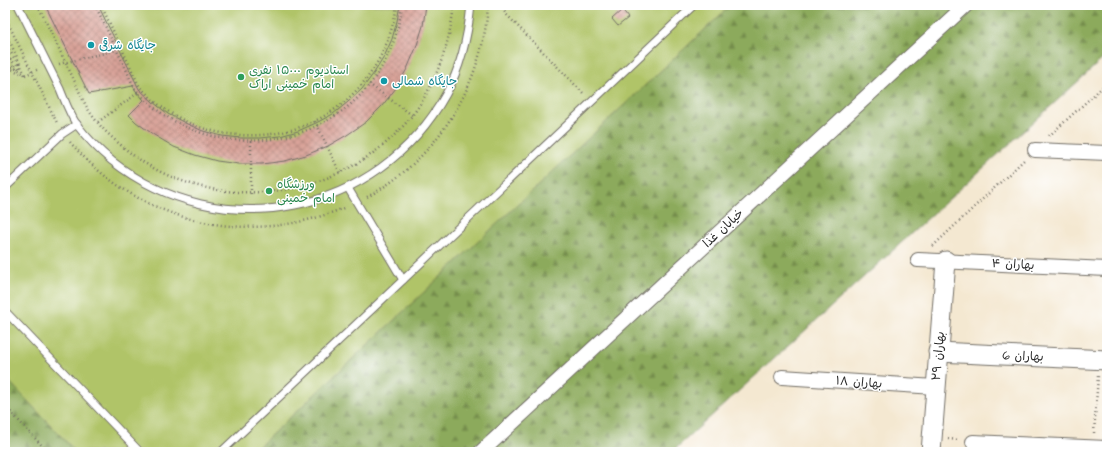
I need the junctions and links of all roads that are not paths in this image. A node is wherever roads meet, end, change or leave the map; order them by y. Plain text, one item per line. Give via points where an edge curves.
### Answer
1 (18, 5) edge
2 (471, 5) edge
3 (694, 5) edge
4 (966, 5) edge
5 (77, 124) junction
6 (1035, 150) road end
7 (1107, 153) edge
8 (5, 188) edge
9 (348, 188) junction
10 (918, 260) road end
11 (946, 261) junction
12 (1107, 269) edge
13 (403, 280) junction
14 (5, 311) edge
15 (938, 352) junction
16 (1103, 360) edge
17 (782, 377) dead end
18 (935, 387) junction
19 (973, 442) road end
20 (931, 445) edge
21 (1098, 449) edge
22 (140, 452) edge
23 (221, 452) edge
24 (481, 452) edge

1 - 5 lane
2 - 9 lane via 464,51 446,94 426,125 387,164
3 - 13 lane
4 - 24 street, خیابان غذا
5 - 8 lane via 62,134
5 - 9 lane via 93,144 132,175 154,188 201,204 226,209 276,209 325,198
6 - 7 street
9 - 13 lane
10 - 11 street, بهاران ۴
11 - 12 street, بهاران ۴
11 - 15 street, بهاران ۲۹
13 - 23 lane
14 - 22 lane
15 - 16 street, بهاران 6
15 - 18 street, بهاران ۲۹
17 - 18 street, بهاران ۱۸
18 - 20 street, بهاران ۲۹
19 - 21 street

